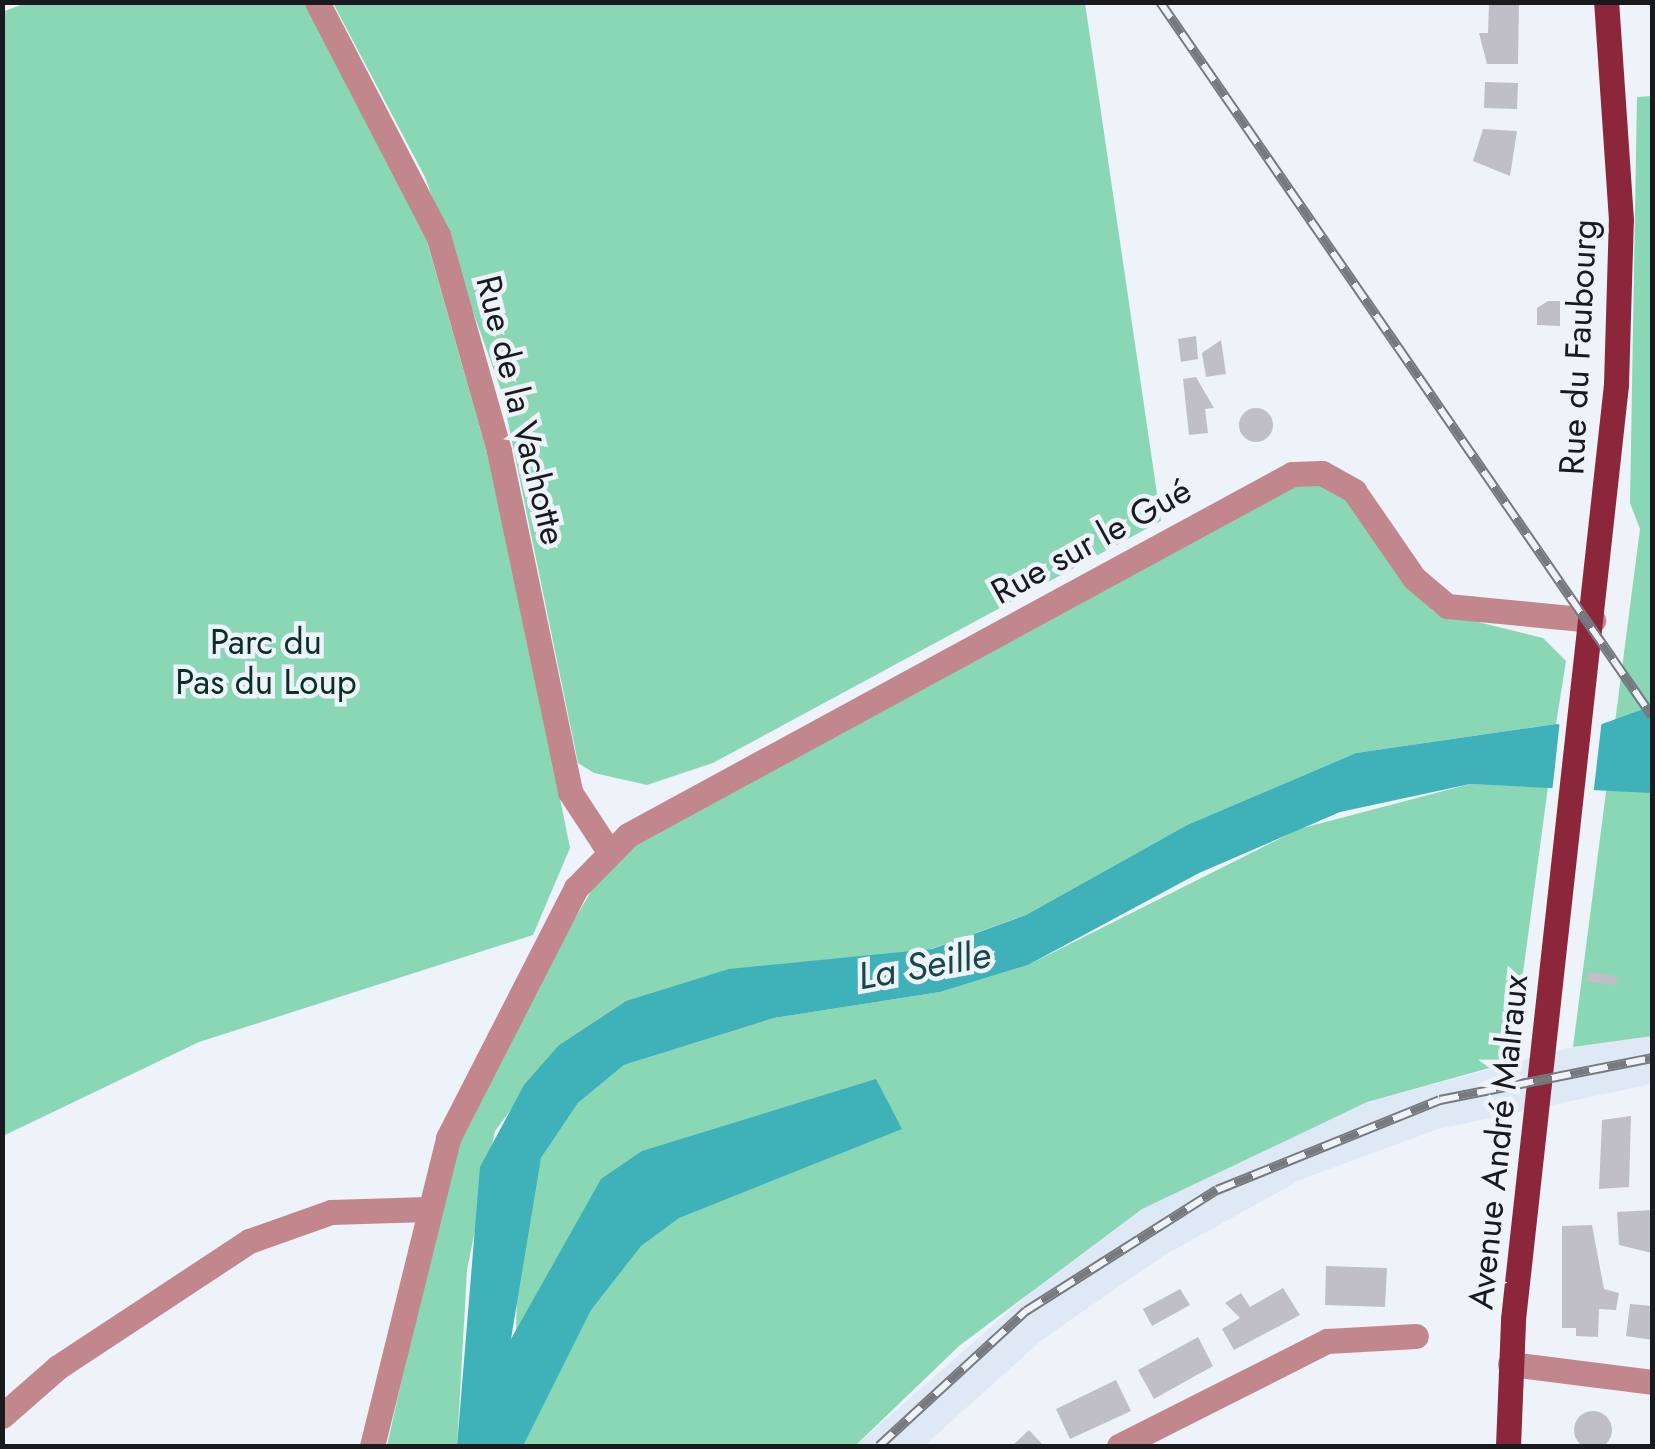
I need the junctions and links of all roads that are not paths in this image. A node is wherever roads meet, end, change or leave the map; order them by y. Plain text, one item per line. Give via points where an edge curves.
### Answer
1 (317, 2) edge
2 (1606, 2) edge
3 (1593, 620) junction
4 (1585, 694) joint
5 (608, 850) junction
6 (427, 1210) junction
7 (1416, 1336) dead end
8 (1510, 1364) junction
9 (1652, 1382) edge
10 (2, 1416) edge
11 (372, 1446) edge
12 (1119, 1446) edge
13 (1508, 1446) edge

1 - 5 street, Rue de la Vachotte via 438,234 499,452 570,792
2 - 3 main road, Rue du Faubourg via 1619,337
3 - 4 main road, Rue du Faubourg
3 - 5 street, Rue sur le Gué via 1448,606 1414,578 1354,491 1322,473 1292,474
4 - 8 main road, Avenue André Malraux
5 - 6 street via 508,1010 448,1138
6 - 10 street via 331,1212 249,1241 58,1366
6 - 11 street
7 - 12 street via 1327,1341
8 - 9 street
8 - 13 main road, Avenue André Malraux

